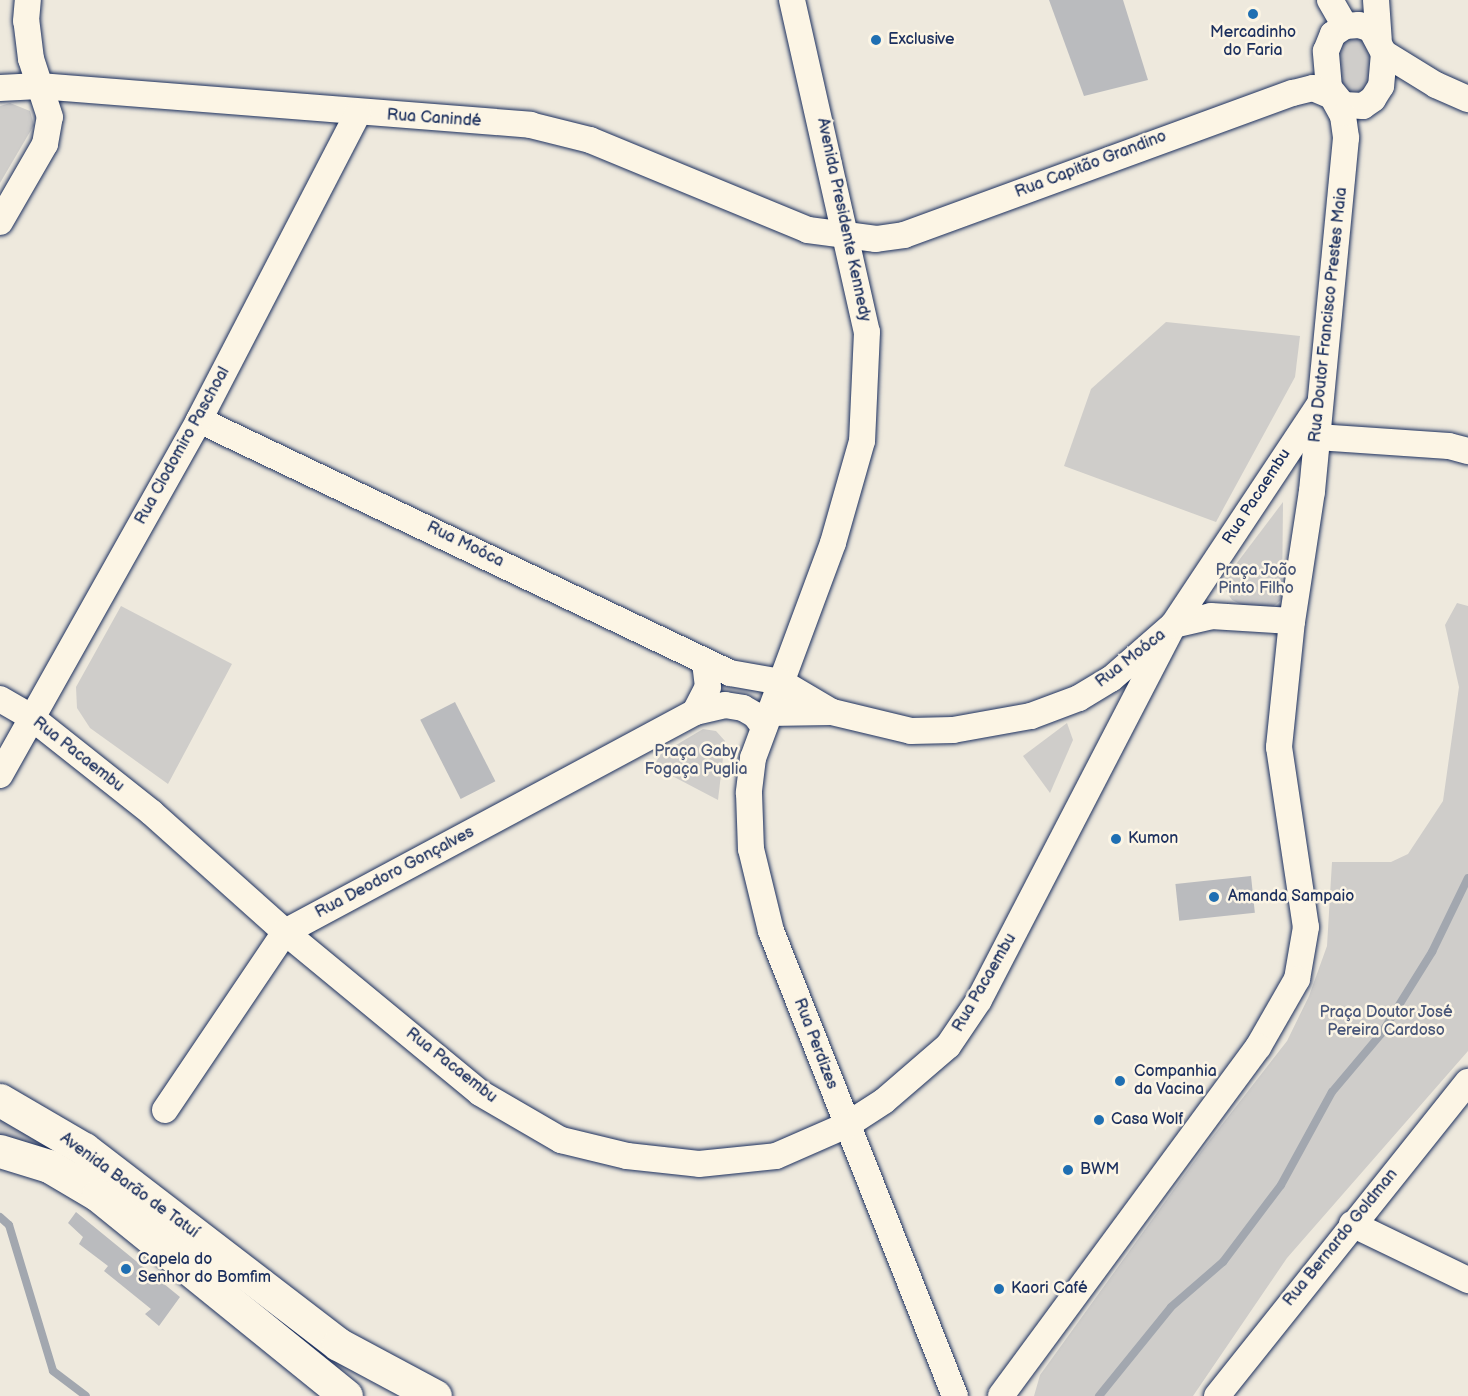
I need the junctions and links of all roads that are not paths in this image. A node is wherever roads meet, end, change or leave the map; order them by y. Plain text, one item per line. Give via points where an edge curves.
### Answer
1 (28, 0) edge
2 (792, 0) edge
3 (1330, 0) edge
4 (1375, 0) edge
5 (1349, 26) junction
6 (1382, 46) junction
7 (39, 86) junction
8 (0, 88) edge
9 (1332, 96) junction
10 (1373, 99) junction
11 (1468, 99) edge
12 (358, 113) junction
13 (1346, 138) junction
14 (0, 222) edge
15 (848, 238) junction
16 (1320, 402) junction
17 (199, 420) junction
18 (1317, 437) junction
19 (1468, 451) edge
20 (1271, 473) junction
21 (1312, 491) junction
22 (1292, 621) junction
23 (1173, 625) junction
24 (793, 647) junction
25 (705, 661) junction
26 (730, 673) junction
27 (781, 682) junction
28 (0, 699) edge
29 (695, 712) junction
30 (832, 712) junction
31 (31, 717) junction
32 (767, 720) junction
33 (0, 775) edge
34 (285, 932) junction
35 (1468, 1082) edge
36 (0, 1100) edge
37 (165, 1110) dead end
38 (847, 1125) junction
39 (0, 1152) edge
40 (1352, 1224) junction
41 (1468, 1280) edge
42 (346, 1396) edge
43 (435, 1396) edge
44 (955, 1396) edge
45 (1000, 1396) edge
46 (1217, 1396) edge

1 - 7 street via 26,21
2 - 15 street, Avenida Presidente Kennedy
3 - 5 street
4 - 5 street
4 - 6 street
5 - 6 street via 1371,29
5 - 9 street via 1333,34 1326,51
6 - 10 street via 1381,86
6 - 11 street via 1436,85
7 - 8 street, Rua Canindé
7 - 12 street, Rua Canindé
7 - 14 street via 50,117 45,144
9 - 10 street via 1343,105 1363,106
9 - 13 street, Rua Doutor Francisco Prestes Maia via 1343,116
9 - 15 street, Rua Capitão Grandino via 1313,88 1293,93 904,235
10 - 13 street, Rua Doutor Francisco Prestes Maia
12 - 15 street, Rua Canindé via 530,125 590,140 808,230
12 - 17 street, Rua Clodomiro Paschoal
13 - 16 street, Rua Doutor Francisco Prestes Maia
15 - 24 street, Avenida Presidente Kennedy via 867,332 862,441 833,543
16 - 18 street, Rua Doutor Francisco Prestes Maia
16 - 20 street, Rua Pacaembu
17 - 25 street, Rua Moóca
17 - 31 street, Rua Clodomiro Paschoal
18 - 19 street via 1449,446
18 - 21 street, Rua Doutor Francisco Prestes Maia
20 - 21 street via 1290,477
20 - 23 street, Rua Pacaembu
21 - 22 street, Rua Doutor Francisco Prestes Maia
22 - 23 street, Rua Moóca via 1211,616
22 - 45 street, Rua Doutor Francisco Prestes Maia via 1279,747 1306,927 1297,979 1258,1047
23 - 30 street, Rua Moóca via 1111,679 1078,698 1031,716 953,730 911,731
23 - 38 street, Rua Pacaembu via 979,1000 948,1046 884,1101
24 - 26 street via 763,670
24 - 27 street, Avenida Presidente Kennedy
25 - 26 street, Rua Moóca
25 - 29 street via 708,687
26 - 27 street, Rua Moóca
27 - 30 street, Rua Moóca
27 - 32 street, Rua Perdizes
28 - 31 street, Rua Pacaembu
29 - 32 street, Rua Deodoro Gonçalves via 725,705 743,708
29 - 34 street, Rua Deodoro Gonçalves
30 - 32 street, Rua Moóca
31 - 33 street, Rua Clodomiro Paschoal
31 - 34 street, Rua Pacaembu via 152,813
32 - 38 street, Rua Perdizes via 753,758 749,793 751,849 771,931
34 - 37 street, Rua Deodoro Gonçalves
34 - 38 street, Rua Pacaembu via 480,1093 561,1140 627,1156 699,1164 776,1156
35 - 40 street, Rua Bernardo Goldman
36 - 43 main road, Avenida Barão de Tatuí via 84,1149 338,1344
38 - 44 street, Rua Perdizes
39 - 42 main road, Avenida Barão de Tatuí via 49,1166 98,1196
40 - 41 street
40 - 46 street, Rua Bernardo Goldman

